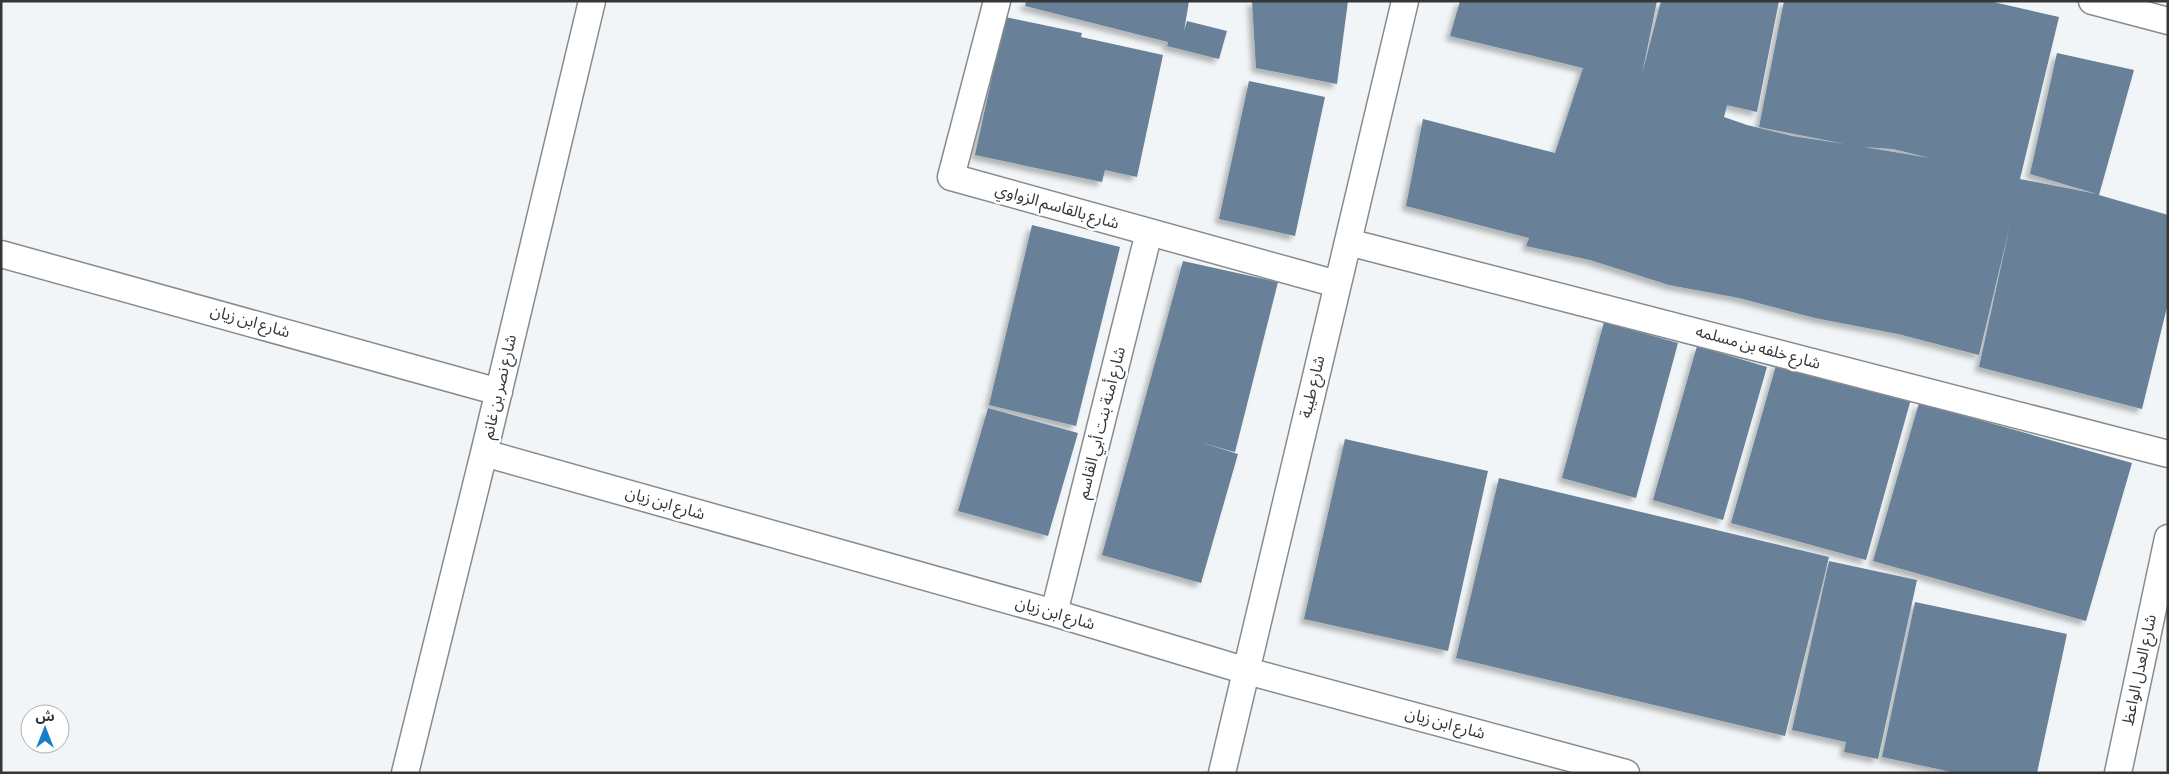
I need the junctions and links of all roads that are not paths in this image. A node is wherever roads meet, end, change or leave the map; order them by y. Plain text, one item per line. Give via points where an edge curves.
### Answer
1 (592, 1) edge
2 (997, 1) edge
3 (1405, 1) edge
4 (2092, 1) edge
5 (2168, 21) edge
6 (1149, 232) junction
7 (1348, 242) junction
8 (1, 254) edge
9 (1337, 284) junction
10 (499, 392) junction
11 (484, 453) junction
12 (2168, 454) edge
13 (2167, 545) edge
14 (1054, 613) junction
15 (1246, 671) junction
16 (405, 773) edge
17 (1222, 773) edge
18 (1626, 773) edge
19 (2118, 773) edge

1 - 10 street, شارع نصر بن غانم
2 - 6 street, شارع بالقاسم الزواوي via 951,177
3 - 7 street, شارع طيبة
4 - 5 street
6 - 9 street, شارع بالقاسم الزواوي
6 - 14 street, شارع أمنة بنت أبي القاسم
7 - 9 street, شارع طيبة
7 - 12 street, شارع خلفه بن مسلمه
8 - 10 street, شارع ابن زيان
9 - 15 street, شارع طيبة
10 - 11 street, شارع نصر بن غانم
11 - 14 street, شارع ابن زيان
11 - 16 street, شارع نصر بن غانم
13 - 19 street, شارع العدل الواعظ
14 - 15 street, شارع ابن زيان
15 - 17 street, شارع طيبة
15 - 18 street, شارع ابن زيان

